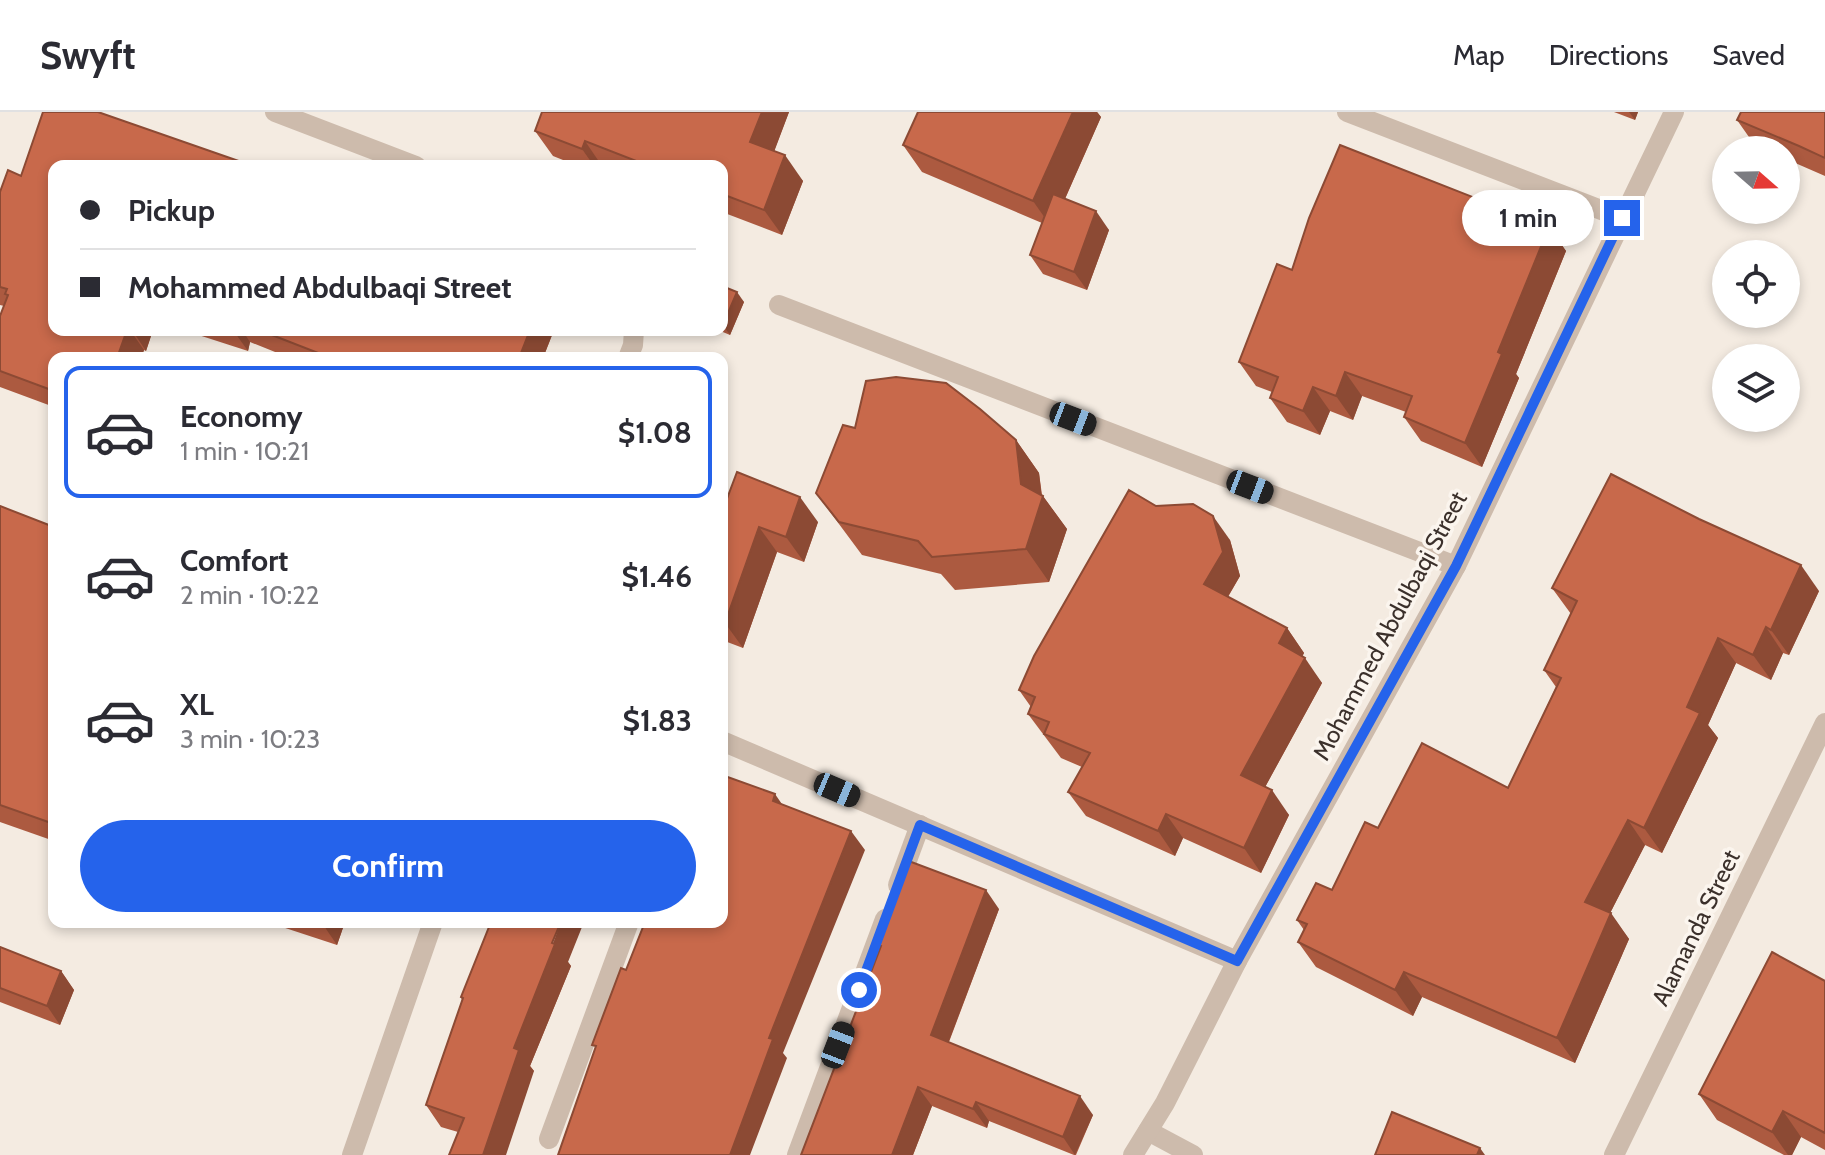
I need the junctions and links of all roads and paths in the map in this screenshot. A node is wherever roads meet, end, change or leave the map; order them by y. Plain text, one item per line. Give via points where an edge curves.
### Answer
1 (275, 112) edge
2 (1347, 112) edge
3 (1674, 112) edge
4 (400, 160) edge
5 (1622, 218) junction
6 (779, 305) dead end
7 (1456, 566) junction
8 (1825, 723) edge
9 (728, 744) edge
10 (920, 825) junction
11 (431, 928) edge
12 (627, 928) edge
13 (1237, 961) junction
14 (1148, 1131) junction
15 (549, 1139) dead end
16 (352, 1155) edge
17 (797, 1155) edge
18 (1133, 1155) edge
19 (1193, 1155) edge
20 (1614, 1155) edge

1 - 4 street
2 - 5 street
3 - 5 street, Mohammed Abdulbaqi Street
5 - 7 street, Mohammed Abdulbaqi Street
6 - 7 street
7 - 13 street, Mohammed Abdulbaqi Street
8 - 20 street, Alamanda Street
9 - 10 street
10 - 13 street
10 - 17 street
11 - 16 street
12 - 15 street
13 - 14 street, Mohammed Abdulbaqi Street
14 - 18 street, Mohammed Abdulbaqi Street
14 - 19 street

